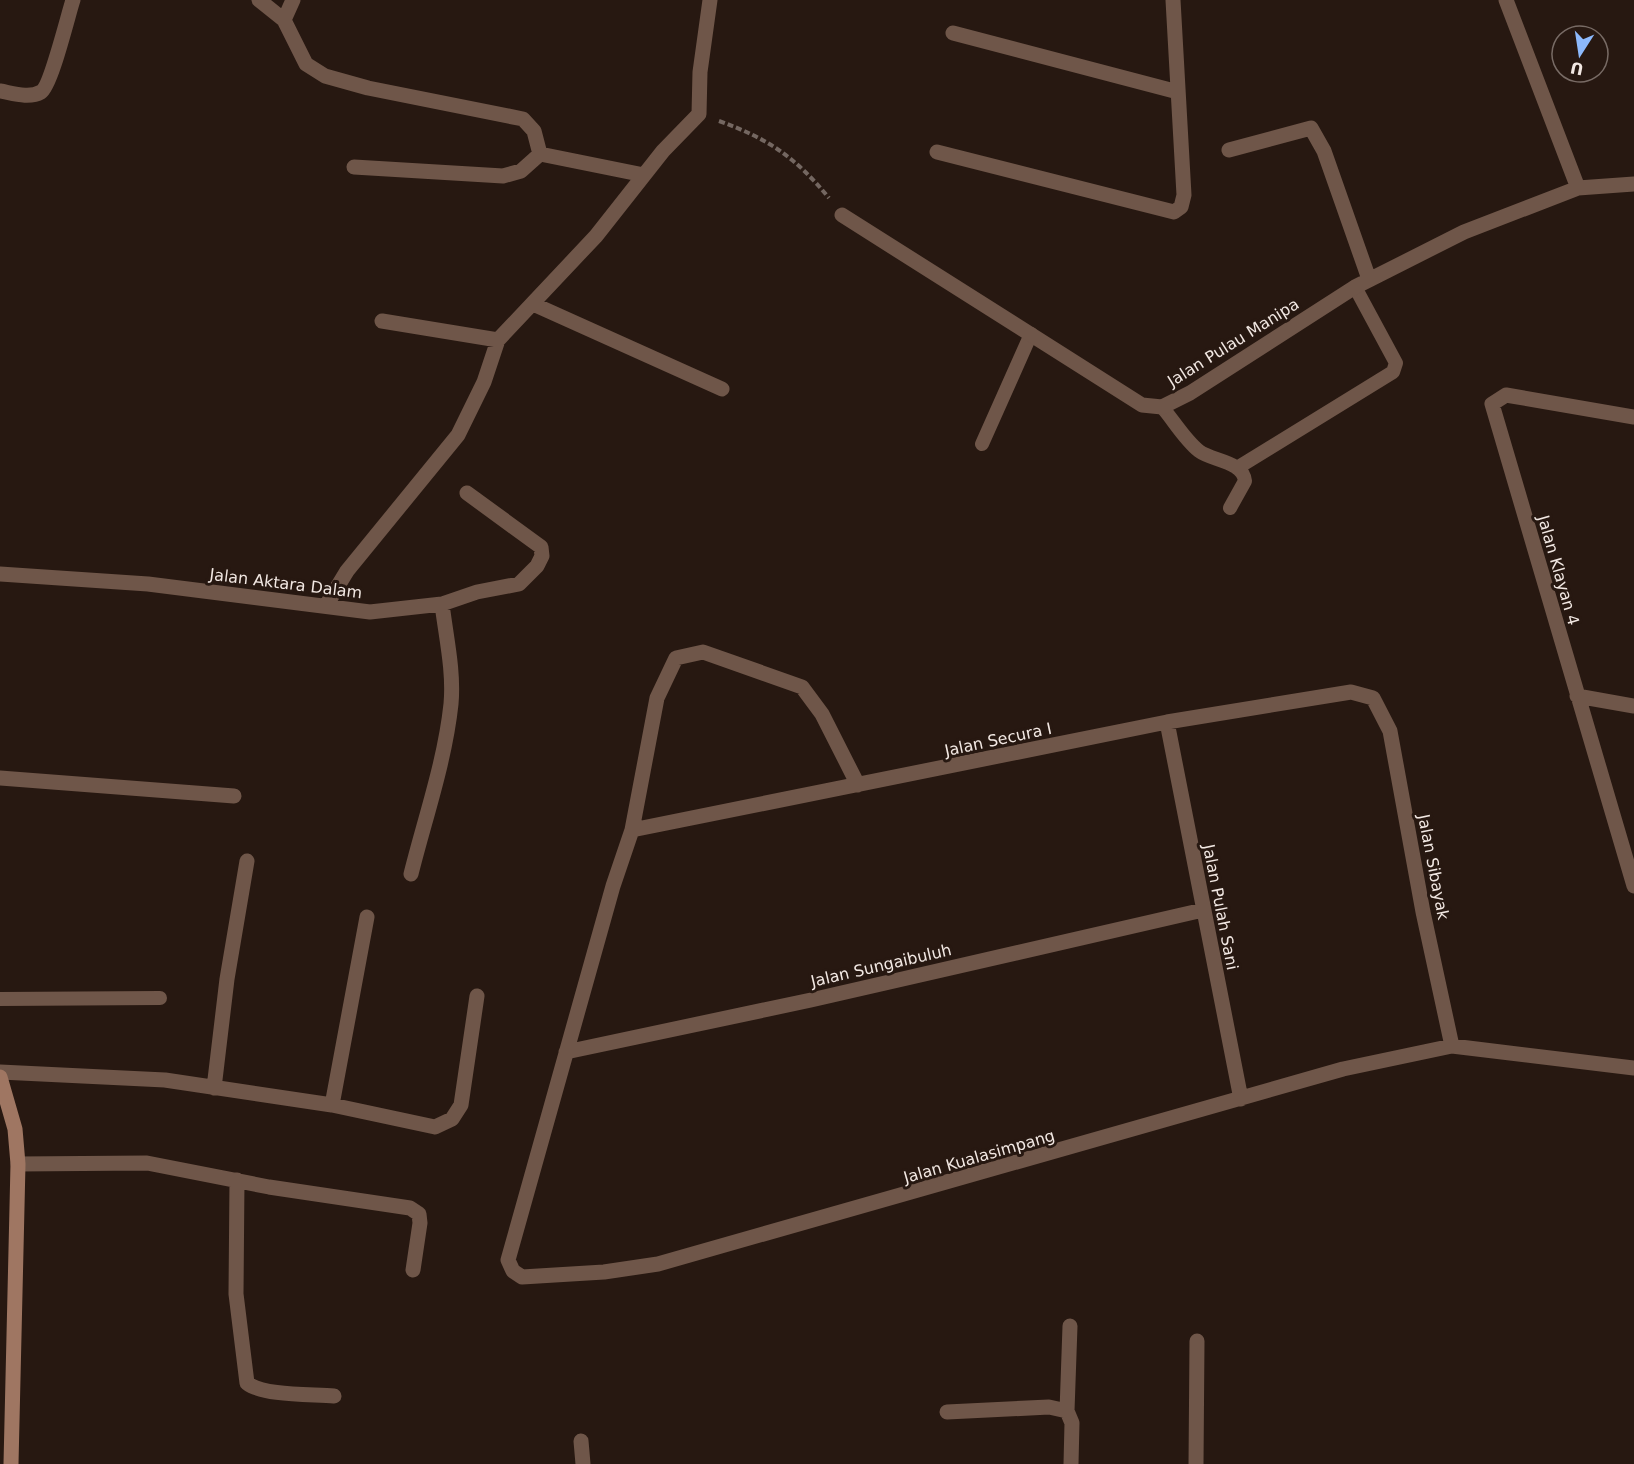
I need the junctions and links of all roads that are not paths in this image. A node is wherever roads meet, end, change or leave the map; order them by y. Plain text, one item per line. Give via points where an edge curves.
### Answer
1 (73, 0) edge
2 (259, 0) edge
3 (293, 0) edge
4 (710, 0) edge
5 (1173, 0) edge
6 (1506, 0) edge
7 (284, 20) junction
8 (953, 33) dead end
9 (0, 91) edge
10 (1178, 92) junction
11 (1229, 150) dead end
12 (937, 152) dead end
13 (540, 154) junction
14 (354, 167) dead end
15 (644, 175) junction
16 (1634, 184) edge
17 (1578, 188) junction
18 (842, 215) road end
19 (1369, 279) junction
20 (1354, 287) junction
21 (533, 304) junction
22 (382, 321) dead end
23 (1031, 334) junction
24 (498, 340) junction
25 (722, 389) dead end
26 (1162, 407) junction
27 (1634, 417) edge
28 (982, 444) dead end
29 (1237, 468) junction
30 (467, 493) dead end
31 (1230, 508) dead end
32 (0, 574) edge
33 (327, 604) junction
34 (442, 604) junction
35 (1577, 696) junction
36 (1373, 698) joint
37 (1634, 706) edge
38 (1167, 722) junction
39 (0, 778) edge
40 (858, 785) junction
41 (234, 796) dead end
42 (632, 830) junction
43 (247, 861) dead end
44 (411, 873) dead end
45 (1634, 886) edge
46 (1203, 910) junction
47 (367, 917) dead end
48 (477, 996) dead end
49 (160, 998) dead end
50 (0, 999) edge
51 (1452, 1046) junction
52 (566, 1052) junction
53 (1634, 1068) edge
54 (0, 1074) edge
55 (214, 1088) junction
56 (1241, 1099) junction
57 (332, 1105) junction
58 (18, 1164) junction
59 (237, 1180) junction
60 (414, 1270) dead end
61 (1070, 1326) dead end
62 (1197, 1341) dead end
63 (334, 1396) dead end
64 (1067, 1411) junction
65 (947, 1412) dead end
66 (581, 1441) dead end
67 (11, 1464) edge
68 (583, 1464) edge
69 (1071, 1464) edge
70 (1196, 1464) edge

1 - 9 street via 50,80 42,92 26,96
2 - 7 street
3 - 7 street
4 - 15 street via 700,72 699,114
5 - 10 street
6 - 17 street
7 - 13 street via 306,64 326,76 523,119 534,131
8 - 10 street
10 - 12 street via 1184,195 1181,207 1174,212
11 - 19 street via 1311,128 1324,151
13 - 14 street via 521,171 503,176
13 - 15 street
15 - 21 street via 596,236
16 - 17 street, Jalan Pulau Manipa
17 - 19 street, Jalan Pulau Manipa via 1464,232
18 - 23 street, Jalan Pulau Manipa
19 - 20 street, Jalan Pulau Manipa
20 - 26 street, Jalan Pulau Manipa
20 - 29 lane via 1396,363 1393,372
21 - 24 street
21 - 25 street
22 - 24 street
23 - 26 street, Jalan Pulau Manipa via 1142,405
23 - 28 lane
24 - 33 street via 484,382 458,435 347,571
26 - 29 lane via 1200,452
27 - 35 street, Jalan Klayan 4 via 1506,395 1492,404
29 - 31 lane via 1245,481
30 - 34 street, Jalan Aktara Dalam via 541,547 542,556 519,584
32 - 33 street, Jalan Aktara Dalam via 148,584
33 - 34 street, Jalan Aktara Dalam via 370,612
34 - 44 street via 451,702 447,734
35 - 37 street
35 - 45 street, Jalan Klayan 4
36 - 38 street, Jalan Secura I via 1351,692
36 - 51 street, Jalan Sibayak via 1390,731
38 - 40 street, Jalan Secura I
38 - 46 street, Jalan Pulah Sani
39 - 41 street
40 - 42 street, Jalan Secura I
40 - 42 street via 822,714 802,687 703,652 676,658 657,698
42 - 52 street
43 - 55 street
46 - 52 street, Jalan Sungaibuluh
46 - 56 street, Jalan Pulah Sani
47 - 57 street
48 - 57 street via 460,1105 452,1119 435,1127
49 - 50 lane
51 - 53 street, Jalan Kualasimpang
51 - 56 street, Jalan Kualasimpang via 1343,1069
52 - 56 street, Jalan Kualasimpang via 508,1260 513,1271 522,1277 658,1264
54 - 55 street via 165,1080
54 - 58 street via 15,1129
55 - 57 street
58 - 59 street via 147,1163
58 - 67 street
59 - 60 street via 411,1208 419,1214 420,1222
59 - 63 street via 236,1294 247,1383 265,1390
61 - 64 street
62 - 70 street
64 - 65 street via 1049,1407
64 - 69 street via 1072,1423
66 - 68 street

